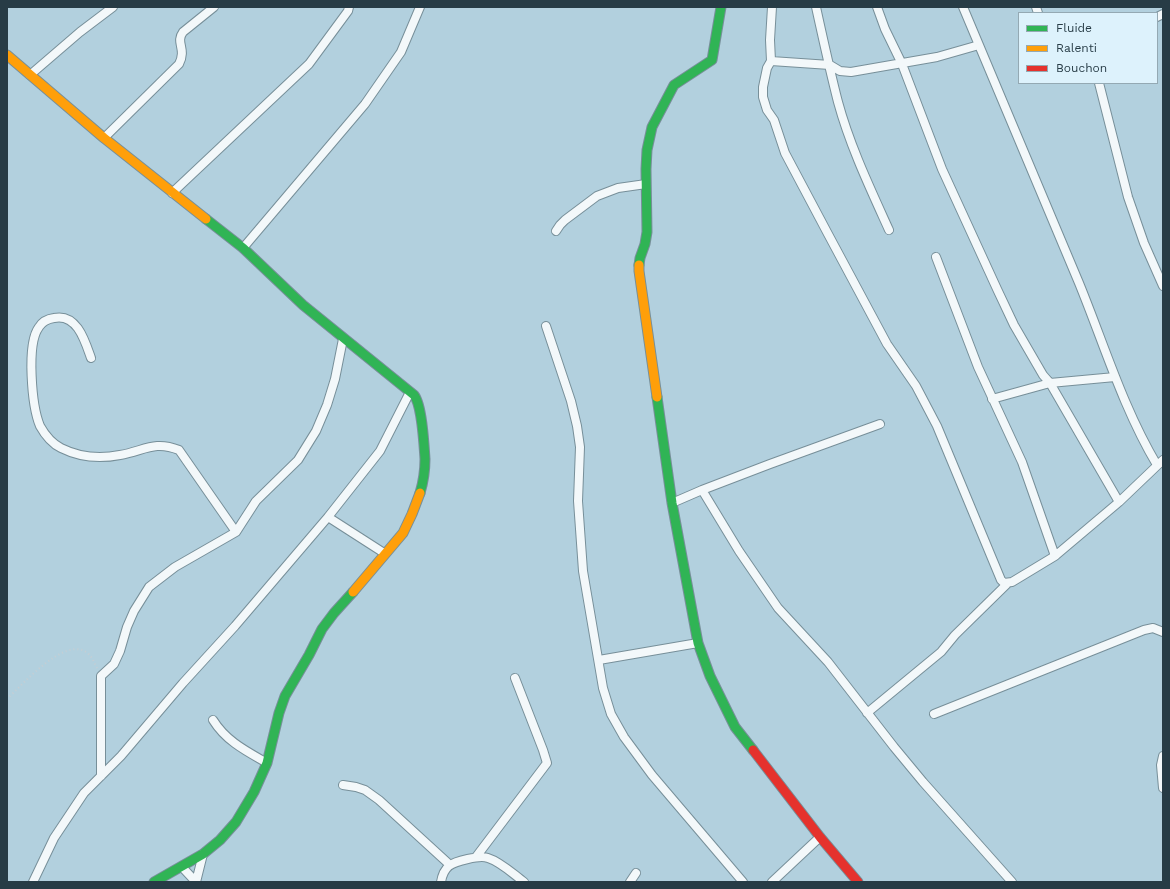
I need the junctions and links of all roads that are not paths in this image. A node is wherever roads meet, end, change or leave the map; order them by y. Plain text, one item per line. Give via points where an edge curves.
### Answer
1 (113, 7) edge
2 (214, 7) edge
3 (349, 7) edge
4 (420, 7) edge
5 (721, 7) edge
6 (772, 7) edge
7 (816, 7) edge
8 (877, 7) edge
9 (964, 7) edge
10 (979, 45) junction
11 (7, 55) edge
12 (771, 61) junction
13 (902, 64) junction
14 (830, 65) junction
15 (30, 75) junction
16 (1099, 84) edge
17 (104, 138) junction
18 (646, 184) junction
19 (172, 193) junction
20 (889, 230) dead end
21 (556, 231) dead end
22 (243, 248) junction
23 (936, 257) dead end
24 (1163, 286) edge
25 (546, 326) dead end
26 (343, 339) junction
27 (91, 358) dead end
28 (1115, 377) junction
29 (1050, 383) junction
30 (410, 392) junction
31 (992, 399) junction
32 (880, 424) dead end
33 (1160, 463) edge
34 (702, 490) junction
35 (1119, 502) junction
36 (672, 503) junction
37 (328, 517) junction
38 (236, 532) junction
39 (384, 553) junction
40 (1055, 556) junction
41 (1008, 583) junction
42 (1163, 632) edge
43 (698, 643) junction
44 (599, 660) junction
45 (515, 678) dead end
46 (867, 713) junction
47 (934, 714) dead end
48 (213, 720) dead end
49 (1163, 756) edge
50 (267, 763) junction
51 (101, 776) junction
52 (343, 785) dead end
53 (1163, 788) edge
54 (820, 837) junction
55 (203, 854) junction
56 (476, 857) junction
57 (450, 865) junction
58 (182, 867) junction
59 (636, 873) dead end
60 (33, 882) edge
61 (154, 882) edge
62 (196, 882) edge
63 (441, 882) edge
64 (524, 882) edge
65 (630, 882) edge
66 (743, 882) edge
67 (772, 882) edge
68 (858, 882) edge
69 (1012, 882) edge

1 - 15 street
2 - 17 street via 180,35 183,50 179,64
3 - 19 street via 309,64
4 - 22 street via 401,52 365,104
5 - 18 street via 712,60 674,85 652,127 647,150
6 - 12 street
7 - 14 street
8 - 13 street
9 - 10 street
10 - 13 street
10 - 28 street via 1080,284
11 - 15 street
12 - 14 street
12 - 41 street via 767,68 763,97 785,153 887,344 920,393 937,426 1000,580
13 - 14 street via 845,72
13 - 29 street via 942,168 997,289 1014,325
14 - 20 street via 838,103 851,141
15 - 17 street
16 - 24 street via 1128,197
17 - 19 street
18 - 21 street via 618,188 598,196 565,220
18 - 36 street via 647,232 639,271
19 - 22 street
22 - 26 street
23 - 31 street
25 - 44 street via 577,426 580,447 578,501 583,571
26 - 30 street
26 - 38 street via 335,379 316,431 298,460 256,501
27 - 38 street via 84,337 67,318 45,320 38,328 31,362 35,404 40,425 49,440 61,448 94,457 121,455 154,446 168,446 179,450
28 - 29 street
28 - 33 street via 1134,422
29 - 31 street
29 - 35 street
30 - 37 street via 380,451
30 - 39 street via 417,399 420,411 425,460 422,486 403,533
31 - 40 street via 1022,462
32 - 34 street
33 - 35 street
34 - 36 street
34 - 46 street via 778,608 828,662
35 - 40 street
36 - 43 street
37 - 39 street
37 - 51 street
38 - 51 street via 175,567 149,587 134,611 114,664 101,676
39 - 50 street via 334,612 285,696 278,713
40 - 41 street
41 - 46 street via 941,652
42 - 47 street via 1153,628 1144,630
43 - 44 street
43 - 54 street via 710,676 735,727
44 - 66 street via 603,688 611,714 624,738
45 - 56 street via 547,764
46 - 69 street via 923,782
48 - 50 street via 236,745
49 - 53 street
50 - 55 street via 252,797 236,822
51 - 60 street via 84,793 54,838
52 - 57 street via 365,790 380,800
54 - 67 street
54 - 68 street
55 - 58 street
55 - 62 street
56 - 57 street
56 - 64 street via 496,861
57 - 63 street via 442,874
58 - 61 street
58 - 62 street
59 - 65 street

